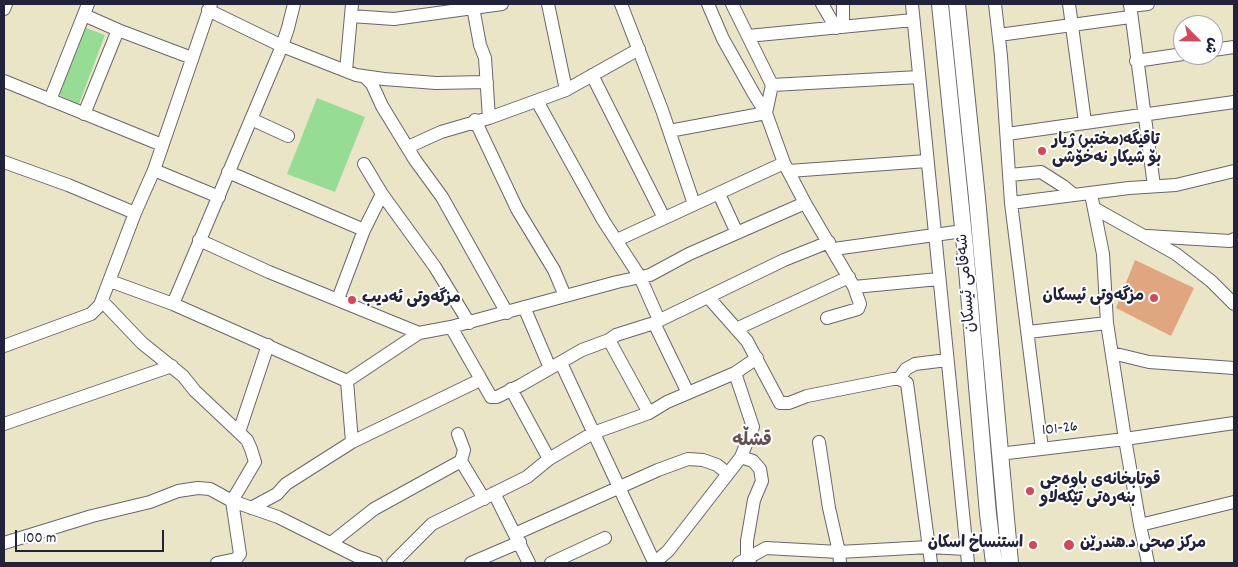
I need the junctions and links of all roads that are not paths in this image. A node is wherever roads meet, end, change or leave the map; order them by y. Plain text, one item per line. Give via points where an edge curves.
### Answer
1 (6, 4) edge
2 (294, 4) edge
3 (502, 4) edge
4 (548, 4) edge
5 (621, 4) edge
6 (708, 4) edge
7 (732, 4) edge
8 (822, 4) edge
9 (843, 4) edge
10 (912, 4) edge
11 (940, 4) edge
12 (957, 4) edge
13 (996, 4) edge
14 (1069, 4) edge
15 (1148, 4) edge
16 (210, 7) edge
17 (473, 7) junction
18 (4, 9) edge
19 (86, 9) edge
20 (1130, 9) edge
21 (352, 10) edge
22 (913, 20) junction
23 (1072, 25) junction
24 (840, 27) junction
25 (118, 30) junction
26 (999, 35) junction
27 (748, 36) junction
28 (282, 46) junction
29 (640, 49) junction
30 (1173, 55) edge
31 (192, 58) junction
32 (1136, 61) junction
33 (346, 71) junction
34 (592, 75) junction
35 (364, 76) junction
36 (918, 76) junction
37 (4, 81) edge
38 (487, 82) junction
39 (772, 85) junction
40 (566, 90) junction
41 (50, 100) junction
42 (537, 101) junction
43 (1234, 102) edge
44 (766, 113) junction
45 (84, 114) junction
46 (1144, 114) junction
47 (488, 118) junction
48 (251, 119) junction
49 (474, 120) junction
50 (1085, 122) junction
51 (669, 131) junction
52 (1006, 134) junction
53 (288, 136) dead end
54 (162, 145) junction
55 (408, 147) junction
56 (927, 161) junction
57 (4, 162) edge
58 (364, 164) dead end
59 (786, 167) junction
60 (154, 170) junction
61 (1234, 171) edge
62 (228, 172) junction
63 (1010, 175) junction
64 (1154, 186) junction
65 (382, 194) junction
66 (719, 194) junction
67 (1091, 194) junction
68 (1074, 196) junction
69 (219, 197) junction
70 (805, 202) junction
71 (1011, 203) junction
72 (694, 204) junction
73 (1094, 208) junction
74 (135, 213) junction
75 (664, 218) junction
76 (364, 230) junction
77 (963, 231) junction
78 (737, 233) junction
79 (934, 235) junction
80 (1144, 236) junction
81 (199, 240) junction
82 (617, 240) junction
83 (1233, 241) edge
84 (832, 246) junction
85 (640, 277) junction
86 (939, 279) junction
87 (110, 281) junction
88 (852, 282) junction
89 (564, 296) junction
90 (708, 297) junction
91 (338, 299) junction
92 (102, 301) junction
93 (173, 304) junction
94 (1234, 304) edge
95 (524, 307) junction
96 (507, 313) junction
97 (827, 318) dead end
98 (656, 322) junction
99 (469, 323) junction
100 (1108, 323) junction
101 (451, 327) junction
102 (736, 329) junction
103 (1028, 332) junction
104 (419, 333) junction
105 (609, 340) junction
106 (268, 345) junction
107 (4, 346) edge
108 (1112, 353) junction
109 (757, 358) junction
110 (947, 360) junction
111 (556, 365) junction
112 (172, 366) junction
113 (1234, 368) edge
114 (735, 373) junction
115 (899, 379) junction
116 (480, 380) junction
117 (347, 381) junction
118 (511, 389) junction
119 (688, 393) junction
120 (649, 413) junction
121 (1234, 423) edge
122 (4, 424) edge
123 (239, 432) junction
124 (593, 433) junction
125 (458, 434) dead end
126 (1125, 439) junction
127 (352, 442) junction
128 (819, 442) dead end
129 (1042, 448) junction
130 (999, 454) junction
131 (741, 457) junction
132 (549, 459) junction
133 (461, 461) junction
134 (727, 473) junction
135 (620, 487) junction
136 (489, 496) junction
137 (1004, 498) junction
138 (232, 501) junction
139 (987, 501) junction
140 (1234, 502) edge
141 (251, 508) junction
142 (1140, 525) junction
143 (518, 538) junction
144 (605, 538) dead end
145 (331, 542) junction
146 (4, 543) edge
147 (929, 547) junction
148 (966, 549) junction
149 (839, 558) edge
150 (745, 562) edge
151 (217, 563) edge
152 (376, 563) edge
153 (393, 563) edge
154 (471, 563) edge
155 (529, 563) edge
156 (551, 563) edge
157 (654, 563) edge
158 (931, 563) edge
159 (968, 563) edge
160 (994, 563) edge
161 (1010, 563) edge
162 (1148, 563) edge

1 - 18 street
2 - 28 street
3 - 17 street
4 - 40 street
5 - 29 street
6 - 44 street via 723,39
7 - 27 street
8 - 24 street
9 - 24 street
10 - 22 street
11 - 77 main road, شەقامی ئیسکان
12 - 130 main road, شەقامی ئیسکان
13 - 26 street
14 - 23 street
15 - 20 street
16 - 28 street
16 - 31 street
17 - 21 street via 394,19
17 - 38 street
19 - 25 street
19 - 41 street
20 - 23 street
20 - 32 street
21 - 33 street
22 - 24 street
22 - 36 street
23 - 26 street
23 - 50 street
24 - 27 street
25 - 31 street
25 - 45 street
26 - 52 street
27 - 39 street
28 - 33 street
28 - 48 street
29 - 34 street
29 - 51 street
30 - 32 street
31 - 54 street
32 - 46 street
33 - 35 street
34 - 40 street
34 - 75 street
35 - 38 street via 436,83
35 - 55 street via 372,84
36 - 39 street
36 - 56 street
37 - 41 street
38 - 47 street
39 - 44 street
40 - 42 street
41 - 45 street
42 - 47 street
42 - 82 street
43 - 46 street
44 - 51 street
44 - 59 street
45 - 54 street
46 - 50 street
46 - 64 street
47 - 49 street
48 - 53 street
48 - 62 street
49 - 55 street
49 - 89 street via 518,209 554,270
50 - 52 street
51 - 72 street
52 - 63 street
54 - 60 street
55 - 96 street via 442,197
56 - 59 street
56 - 79 street
57 - 74 street
58 - 65 street
59 - 66 street
59 - 70 street
60 - 69 street
60 - 74 street
61 - 64 street via 1176,185
62 - 69 street
62 - 76 street
63 - 68 street via 1041,172
63 - 71 street
64 - 67 street
65 - 76 street
65 - 99 street via 435,267
66 - 72 street
66 - 78 street
67 - 68 street
67 - 73 street
68 - 71 street
69 - 81 street
70 - 78 street
70 - 84 street
71 - 103 street
72 - 75 street
73 - 80 street
73 - 100 street via 1103,254
74 - 87 street
75 - 82 street
76 - 91 street
77 - 79 street
77 - 139 main road, شەقامی ئیسکان
78 - 85 street
79 - 84 street
79 - 86 street
80 - 83 street
80 - 94 street via 1176,254
81 - 91 street
81 - 93 street
82 - 85 street
84 - 88 street
84 - 90 street via 784,260
85 - 89 street
85 - 98 street
86 - 88 street
86 - 110 street
87 - 92 street
87 - 93 street
88 - 97 street via 860,307 858,310
88 - 102 street
89 - 95 street
90 - 98 street
90 - 102 street
91 - 104 street
92 - 107 street via 91,314
92 - 112 street via 142,343
93 - 106 street
95 - 96 street
95 - 111 street
96 - 99 street
98 - 105 street
98 - 119 street
99 - 101 street
100 - 103 street
100 - 108 street
101 - 104 street
101 - 116 street
102 - 109 street
103 - 129 street
104 - 117 street
105 - 111 street
105 - 120 street
106 - 117 street
106 - 123 street
108 - 113 street via 1149,362
108 - 126 street
109 - 114 street
109 - 115 street via 780,403
110 - 115 street via 915,364 906,369
110 - 148 street
111 - 118 street
111 - 124 street
112 - 122 street
112 - 123 street
114 - 119 street
114 - 131 street via 753,427
115 - 147 street via 907,383
116 - 118 street via 491,397
116 - 127 street
117 - 127 street
118 - 132 street
119 - 120 street
120 - 124 street
121 - 126 street, 101-26
123 - 138 street via 247,440 255,462
124 - 132 street
124 - 135 street
125 - 133 street via 464,450
126 - 129 street, 101-26
126 - 142 street
127 - 141 street via 286,484 277,494
128 - 149 street
129 - 130 street, 101-26
130 - 137 main road, شەقامی ئیسکان
131 - 134 street
131 - 150 street via 753,461 760,469 762,481 754,500
132 - 136 street via 527,477
133 - 136 street
133 - 145 street via 374,509
134 - 135 street via 717,465 688,459
134 - 157 street via 668,551
135 - 143 street
135 - 157 street
136 - 143 street
136 - 153 street via 432,524
137 - 139 main road
137 - 161 main road, شەقامی ئیسکان
138 - 141 street
138 - 146 street via 210,489 178,491 150,502
138 - 151 street via 240,554 236,559
139 - 160 main road, شەقامی ئیسکان
140 - 142 street
141 - 145 street
142 - 162 street
143 - 154 street
143 - 155 street
144 - 156 street
145 - 152 street
147 - 148 street
147 - 149 street
147 - 158 street
148 - 159 street
149 - 150 street via 766,548

